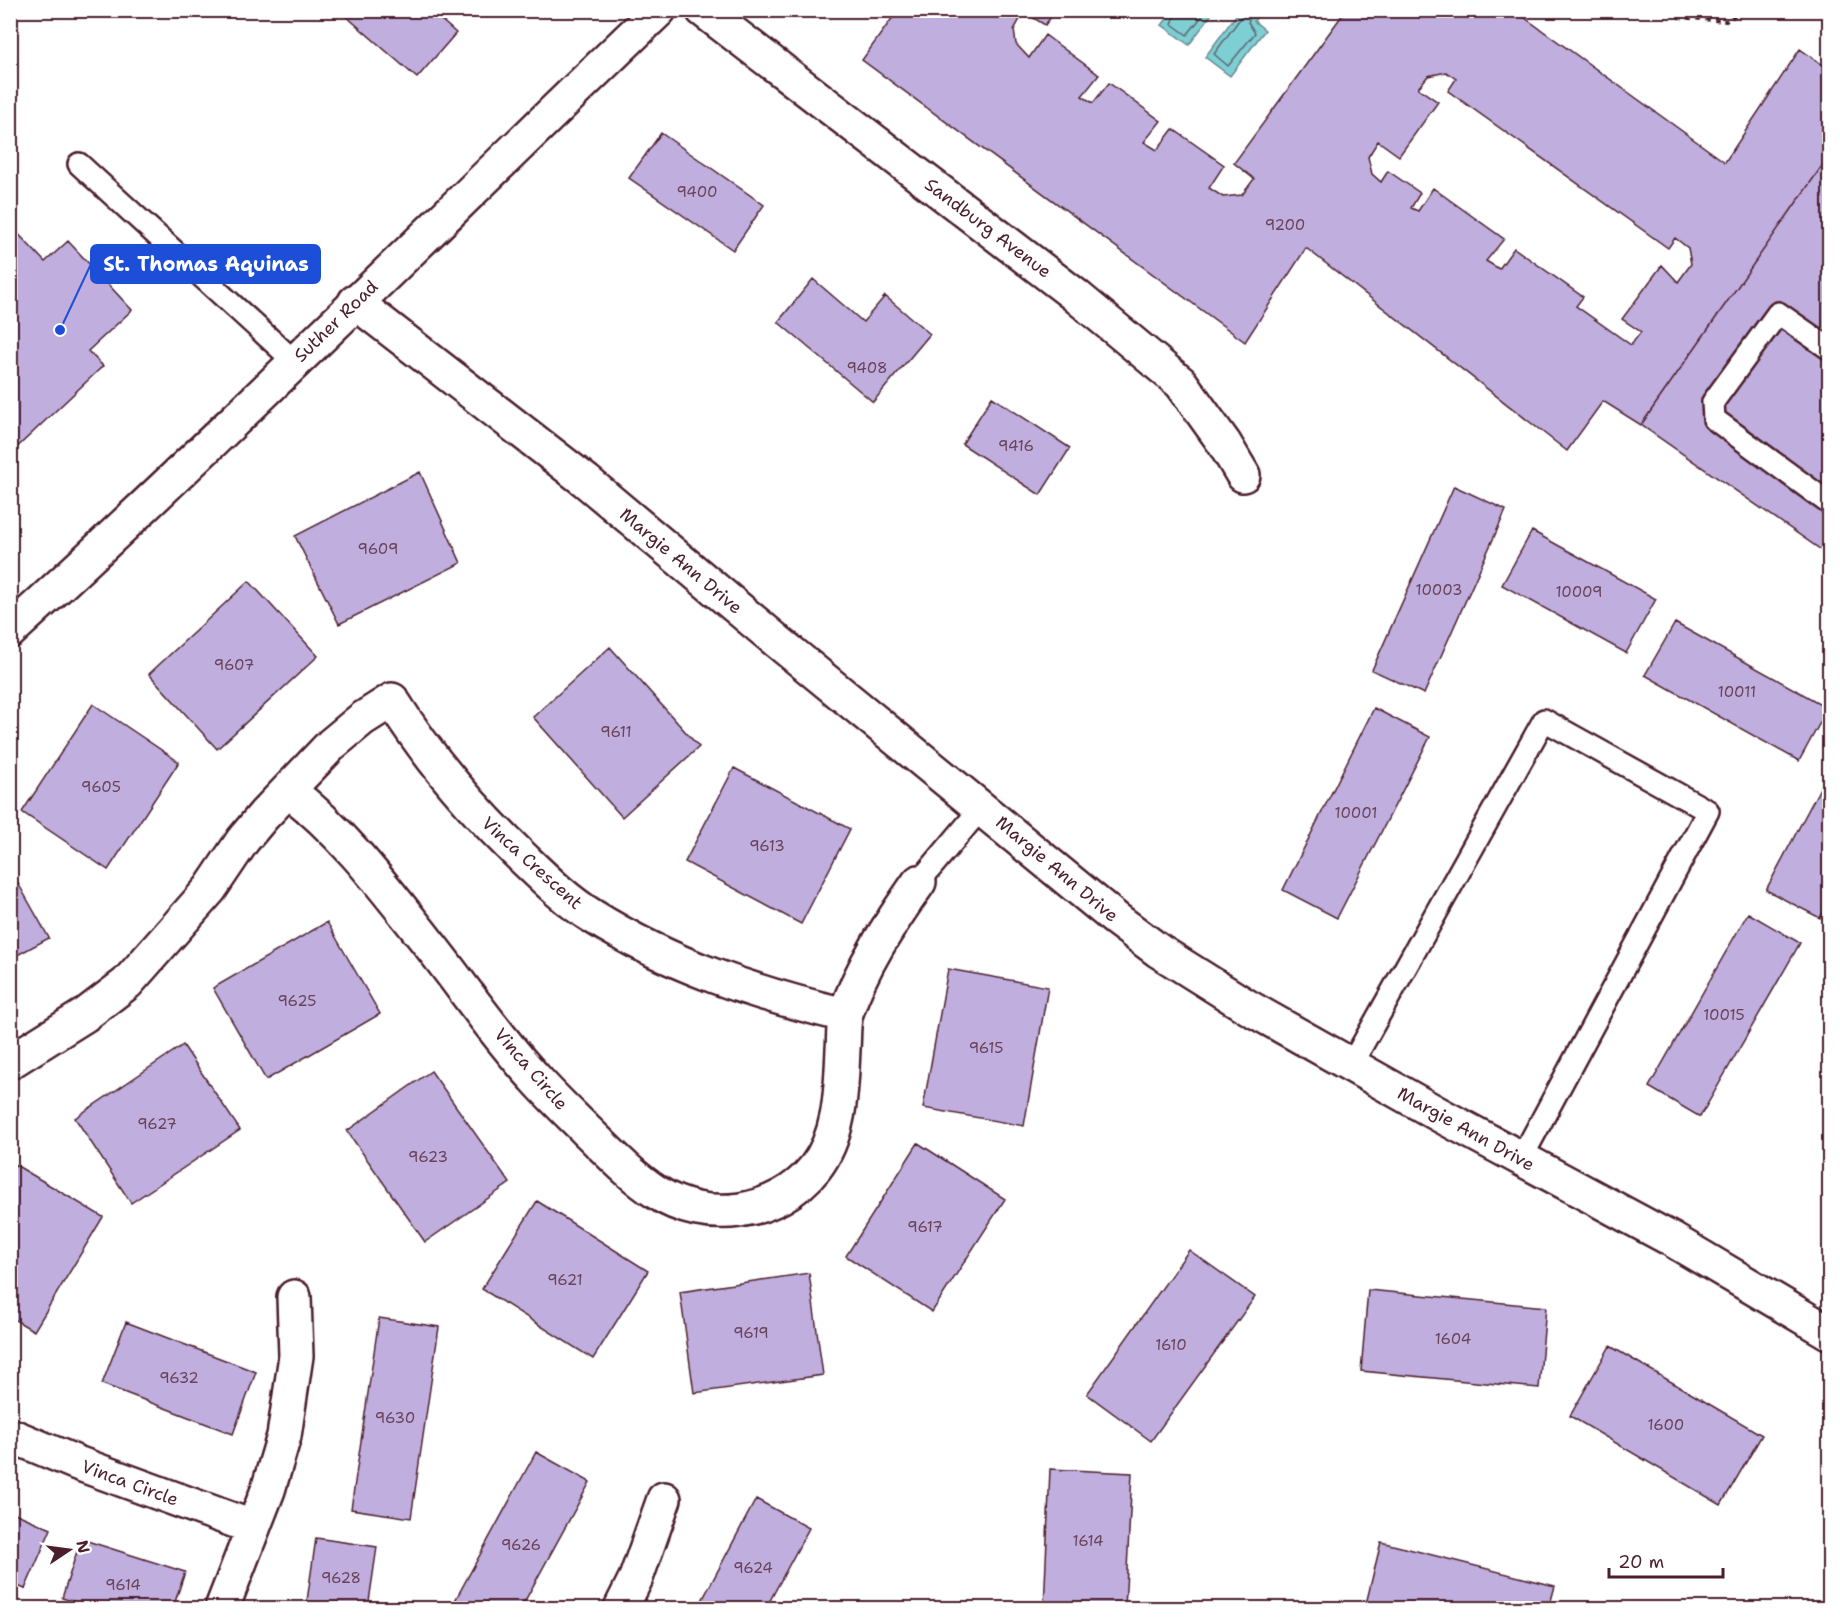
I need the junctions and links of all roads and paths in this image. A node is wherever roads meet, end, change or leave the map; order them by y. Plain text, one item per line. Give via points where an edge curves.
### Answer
1 (659, 10) edge
2 (703, 10) edge
3 (890, 10) edge
4 (1673, 10) edge
5 (1743, 10) edge
6 (886, 16) dead end
7 (79, 164) dead end
8 (355, 302) junction
9 (1830, 349) edge
10 (295, 362) junction
11 (1243, 475) dead end
12 (1830, 504) edge
13 (10, 631) edge
14 (289, 791) junction
15 (982, 807) junction
16 (919, 882) joint
17 (845, 1015) junction
18 (10, 1062) edge
19 (1351, 1065) junction
20 (1521, 1159) junction
21 (294, 1297) dead end
22 (1830, 1333) edge
23 (10, 1435) edge
24 (664, 1499) dead end
25 (252, 1527) junction
26 (222, 1608) edge
27 (621, 1608) edge

1 - 8 street, Suther Road
2 - 11 street, Sandburg Avenue via 1075,295 1180,383
3 - 6 path
4 - 5 path via 1678,17 1726,21
7 - 10 lane
8 - 10 street, Suther Road
8 - 15 street, Margie Ann Drive via 586,481
9 - 12 lane via 1778,313 1713,402 1714,419
10 - 13 street, Suther Road
14 - 17 street, Vinca Crescent via 332,744 362,718 392,700 421,746 482,818 556,890 591,916 677,962 775,998
14 - 17 street, Vinca Circle via 322,816 392,896 534,1078 618,1161 657,1193 691,1208 720,1213 747,1209 796,1188 814,1170 826,1153 834,1130 841,1092
14 - 18 street via 243,840 210,889 127,983 85,1016
15 - 16 lane, Vinca Circle
15 - 19 street, Margie Ann Drive via 1159,951
16 - 17 street, Vinca Circle via 885,930
19 - 20 street, Margie Ann Drive
19 - 20 lane via 1544,720 1688,799 1708,811
20 - 22 street, Margie Ann Drive via 1671,1239
21 - 25 street via 296,1356 284,1436
23 - 25 street, Vinca Circle
24 - 27 street
25 - 26 street

